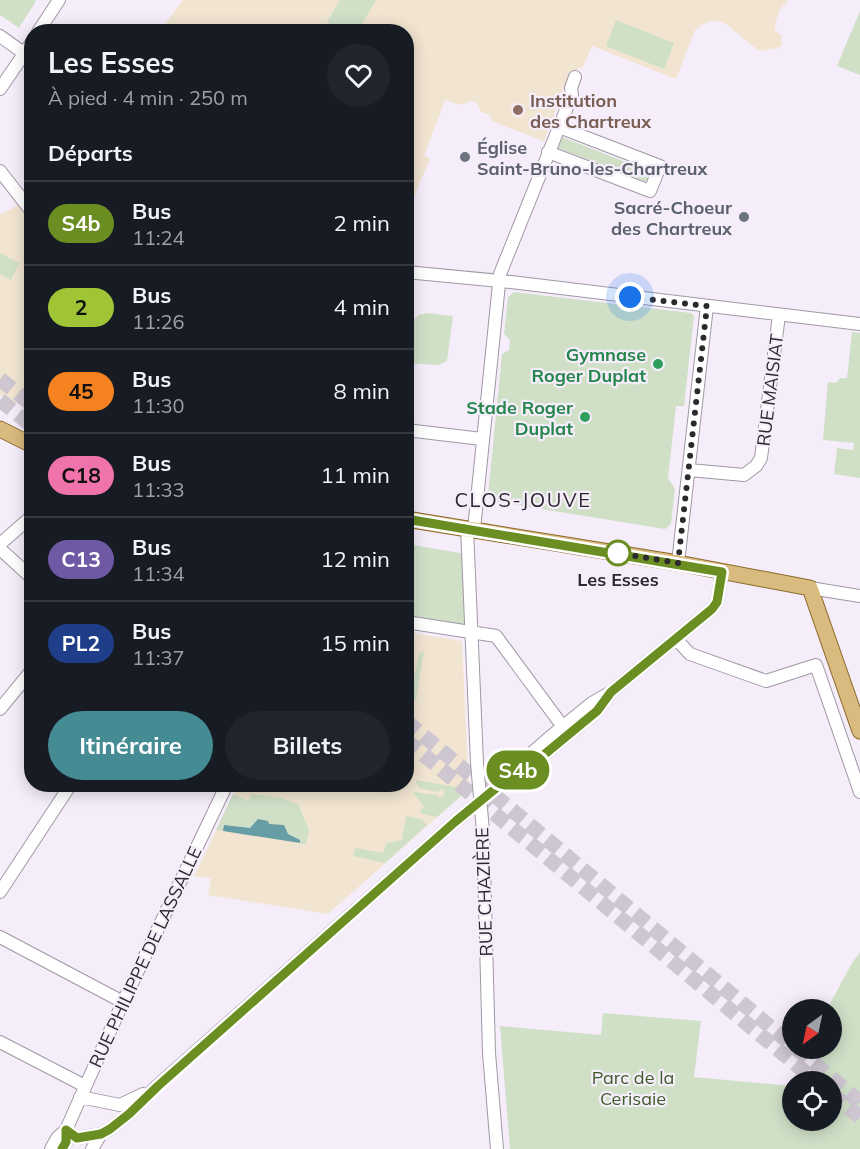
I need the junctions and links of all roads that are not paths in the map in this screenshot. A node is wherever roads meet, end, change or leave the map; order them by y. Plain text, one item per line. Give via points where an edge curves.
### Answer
1 (59, 0) edge
2 (43, 24) edge
3 (0, 36) edge
4 (24, 53) edge
5 (24, 61) edge
6 (575, 77) dead end
7 (0, 89) edge
8 (559, 127) junction
9 (548, 152) junction
10 (0, 171) edge
11 (24, 202) edge
12 (414, 273) edge
13 (500, 280) junction
14 (707, 306) junction
15 (779, 315) junction
16 (860, 324) edge
17 (0, 429) edge
18 (414, 431) edge
19 (482, 439) junction
20 (24, 440) edge
21 (689, 470) junction
22 (414, 520) edge
23 (24, 523) edge
24 (470, 528) junction
25 (0, 544) edge
26 (0, 549) edge
27 (678, 563) junction
28 (24, 571) edge
29 (722, 572) junction
30 (810, 588) junction
31 (860, 596) edge
32 (414, 623) edge
33 (472, 633) junction
34 (676, 639) junction
35 (24, 680) edge
36 (0, 709) edge
37 (565, 731) junction
38 (860, 731) edge
39 (66, 792) edge
40 (223, 792) edge
41 (860, 792) edge
42 (480, 802) junction
43 (0, 892) edge
44 (0, 937) edge
45 (123, 1002) junction
46 (0, 1042) edge
47 (158, 1086) junction
48 (82, 1091) junction
49 (66, 1130) junction
50 (101, 1134) junction
51 (51, 1149) edge
52 (62, 1149) edge
53 (92, 1149) edge
54 (497, 1149) edge

1 - 2 street
3 - 4 street
5 - 7 street
6 - 8 street, RUE CHAZIÈRE
8 - 9 street, RUE CHAZIÈRE
8 - 9 street via 660,166 650,191
9 - 13 street, RUE CHAZIÈRE
10 - 11 street
12 - 13 street
13 - 14 street
13 - 19 street, RUE CHAZIÈRE
14 - 15 street
14 - 21 street
15 - 16 street
15 - 21 street, RUE MAISIAT via 756,466 744,475
17 - 20 main road
18 - 19 street
19 - 24 street, RUE CHAZIÈRE via 478,501
21 - 27 street
22 - 24 main road
23 - 25 street
24 - 27 main road
24 - 33 street, RUE CHAZIÈRE
26 - 28 street
27 - 29 main road
29 - 30 main road
29 - 34 street via 715,606
30 - 31 street
30 - 38 main road
32 - 33 street
33 - 37 street via 496,636
33 - 42 street, RUE CHAZIÈRE
34 - 37 street via 592,703
34 - 41 street via 690,654 766,681 816,665
35 - 36 street
37 - 42 street via 534,751 523,766
39 - 43 street
40 - 45 street, RUE PHILIPPE DE LASSALLE
42 - 47 street
42 - 54 street, RUE CHAZIÈRE via 489,1053
44 - 45 street
45 - 48 street, RUE PHILIPPE DE LASSALLE
46 - 48 street
47 - 48 street via 120,1105
47 - 50 street
48 - 49 street, RUE PHILIPPE DE LASSALLE
49 - 50 street via 77,1138
49 - 51 street, RUE PHILIPPE DE LASSALLE
49 - 52 street, RUE PHILIPPE DE LASSALLE
50 - 53 street

